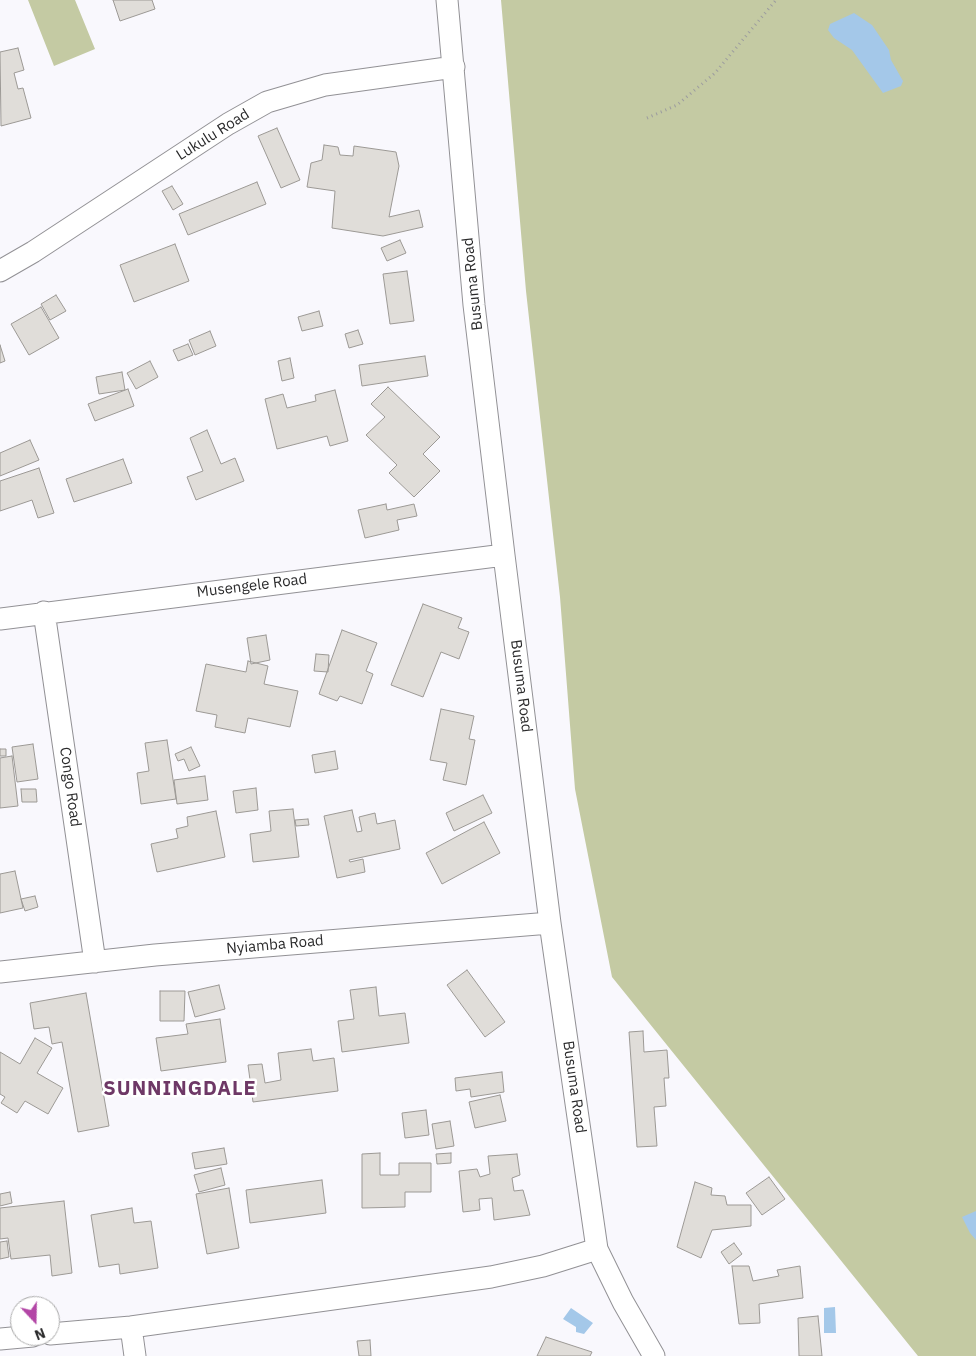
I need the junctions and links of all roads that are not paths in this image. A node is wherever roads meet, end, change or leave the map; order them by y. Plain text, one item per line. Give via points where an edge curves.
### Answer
1 (447, 0) edge
2 (454, 67) junction
3 (0, 271) edge
4 (504, 555) junction
5 (44, 612) junction
6 (0, 619) edge
7 (550, 923) junction
8 (95, 962) junction
9 (0, 972) edge
10 (597, 1249) junction
11 (131, 1327) junction
12 (60, 1333) edge
13 (135, 1356) edge
14 (654, 1356) edge

1 - 2 street, Busuma Road
2 - 3 street, Lukulu Road via 325,85 267,102
2 - 4 street, Busuma Road via 474,305
4 - 5 street, Musengele Road
4 - 7 street, Busuma Road
5 - 6 street, Musengele Road
5 - 8 street, Congo Road
7 - 8 street, Nyiamba Road
7 - 10 street, Busuma Road
8 - 9 street, Nyiamba Road
10 - 11 street via 544,1266 491,1277
10 - 14 street, Busuma Road
11 - 12 street
11 - 13 street

